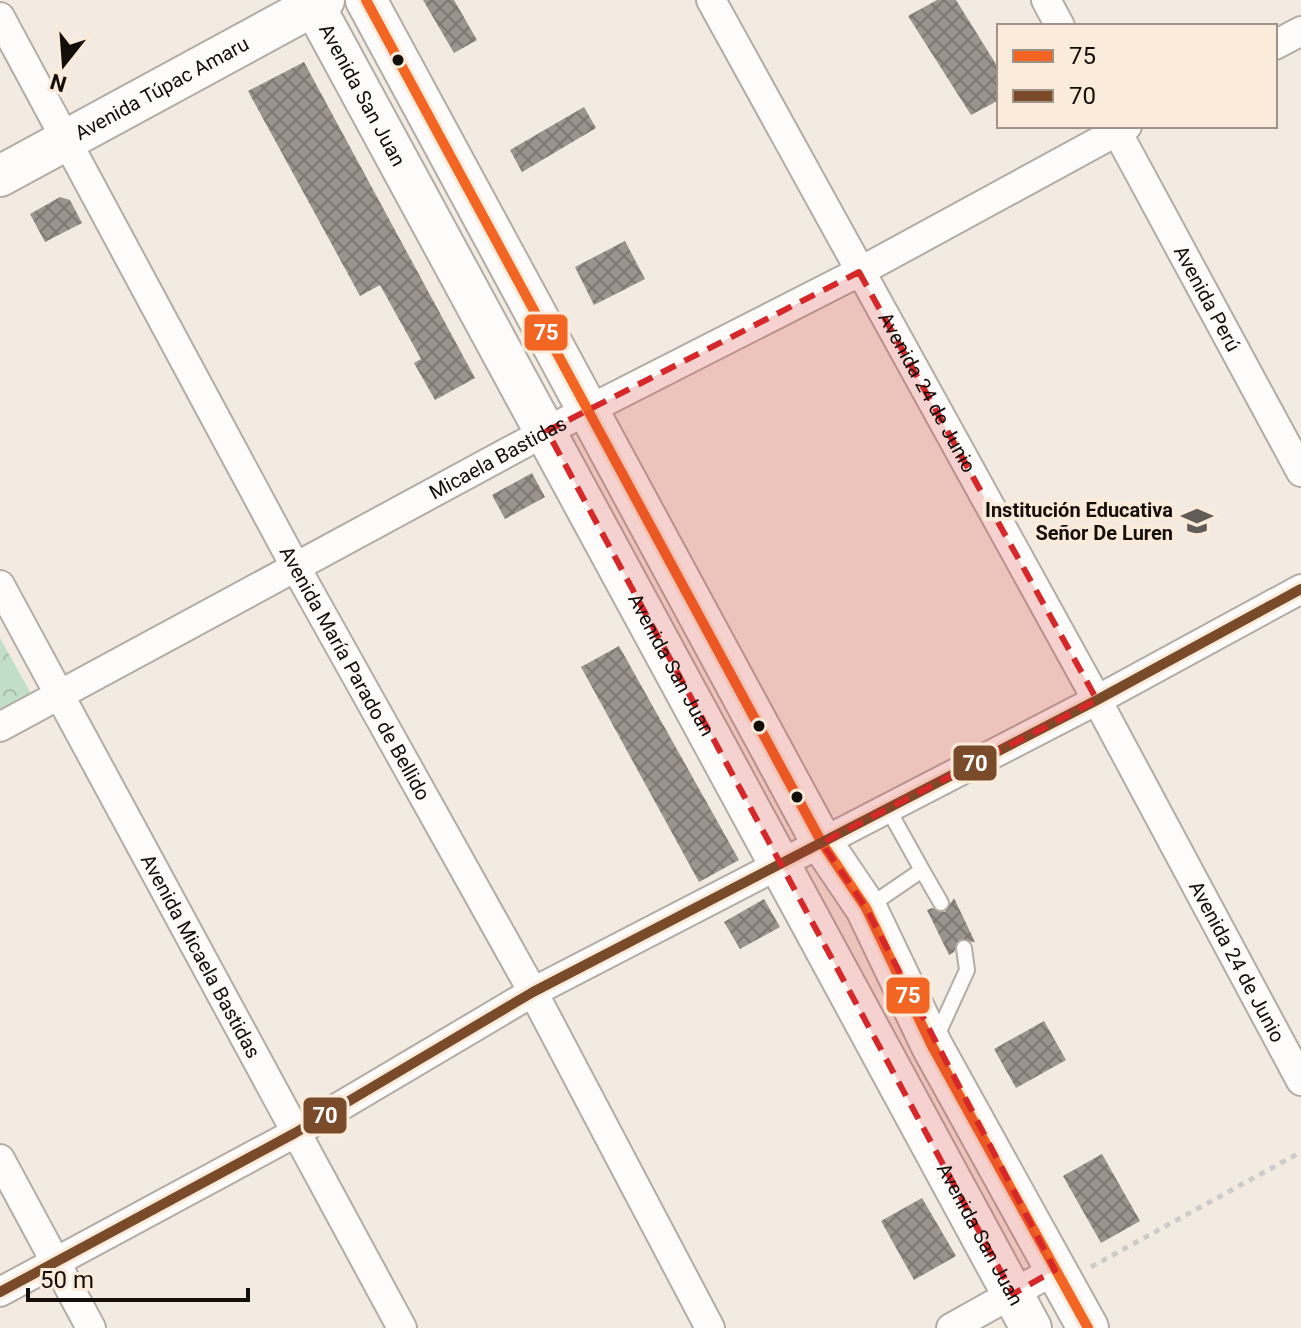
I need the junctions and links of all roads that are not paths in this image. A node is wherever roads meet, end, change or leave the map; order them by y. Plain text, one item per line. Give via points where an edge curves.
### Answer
1 (366, 0) edge
2 (711, 0) edge
3 (1046, 0) edge
4 (316, 2) edge
5 (0, 17) edge
6 (1059, 24) edge
7 (1301, 31) edge
8 (1277, 44) edge
9 (1119, 128) edge
10 (65, 142) junction
11 (0, 176) edge
12 (859, 272) junction
13 (586, 411) junction
14 (547, 431) junction
15 (1301, 472) edge
16 (295, 566) junction
17 (0, 585) edge
18 (1301, 589) edge
19 (61, 694) junction
20 (1097, 700) junction
21 (0, 727) edge
22 (888, 809) junction
23 (822, 843) junction
24 (782, 863) junction
25 (922, 870) junction
26 (941, 903) dead end
27 (866, 908) junction
28 (964, 948) dead end
29 (533, 992) junction
30 (932, 1046) junction
31 (1301, 1081) edge
32 (295, 1133) junction
33 (0, 1159) edge
34 (56, 1262) junction
35 (1059, 1277) junction
36 (0, 1292) edge
37 (1022, 1311) edge
38 (91, 1328) edge
39 (402, 1328) edge
40 (710, 1328) edge
41 (951, 1328) edge
42 (1088, 1328) edge

1 - 13 main road
2 - 12 street, Avenida 24 de Junio
3 - 6 street
4 - 10 main road, Avenida Túpac Amaru
4 - 14 main road, Avenida San Juan
5 - 10 street, Avenida María Parado de Bellido
7 - 8 street
9 - 12 street, Micaela Bastidas
9 - 15 street, Avenida Perú
10 - 11 main road, Avenida Túpac Amaru
10 - 16 street, Avenida María Parado de Bellido
12 - 13 street, Micaela Bastidas
12 - 20 street, Avenida 24 de Junio
13 - 14 street, Micaela Bastidas
13 - 23 main road
14 - 16 street, Micaela Bastidas
14 - 24 main road, Avenida San Juan
16 - 19 street, Micaela Bastidas
16 - 29 street, Avenida María Parado de Bellido
17 - 19 street, Avenida Micaela Bastidas
18 - 20 street
19 - 21 street, Micaela Bastidas
19 - 32 street, Avenida Micaela Bastidas
20 - 22 street
20 - 31 street, Avenida 24 de Junio
22 - 23 street
22 - 25 lane
23 - 24 street
23 - 27 main road
24 - 29 street
24 - 37 main road, Avenida San Juan
25 - 26 lane
25 - 27 lane
27 - 30 main road
28 - 30 lane via 967,970
29 - 32 street
29 - 40 street, Avenida María Parado de Bellido
30 - 35 main road
32 - 34 street
32 - 39 street, Avenida Micaela Bastidas
33 - 34 street
34 - 36 street
34 - 38 street
35 - 37 street
35 - 42 main road
37 - 41 street

